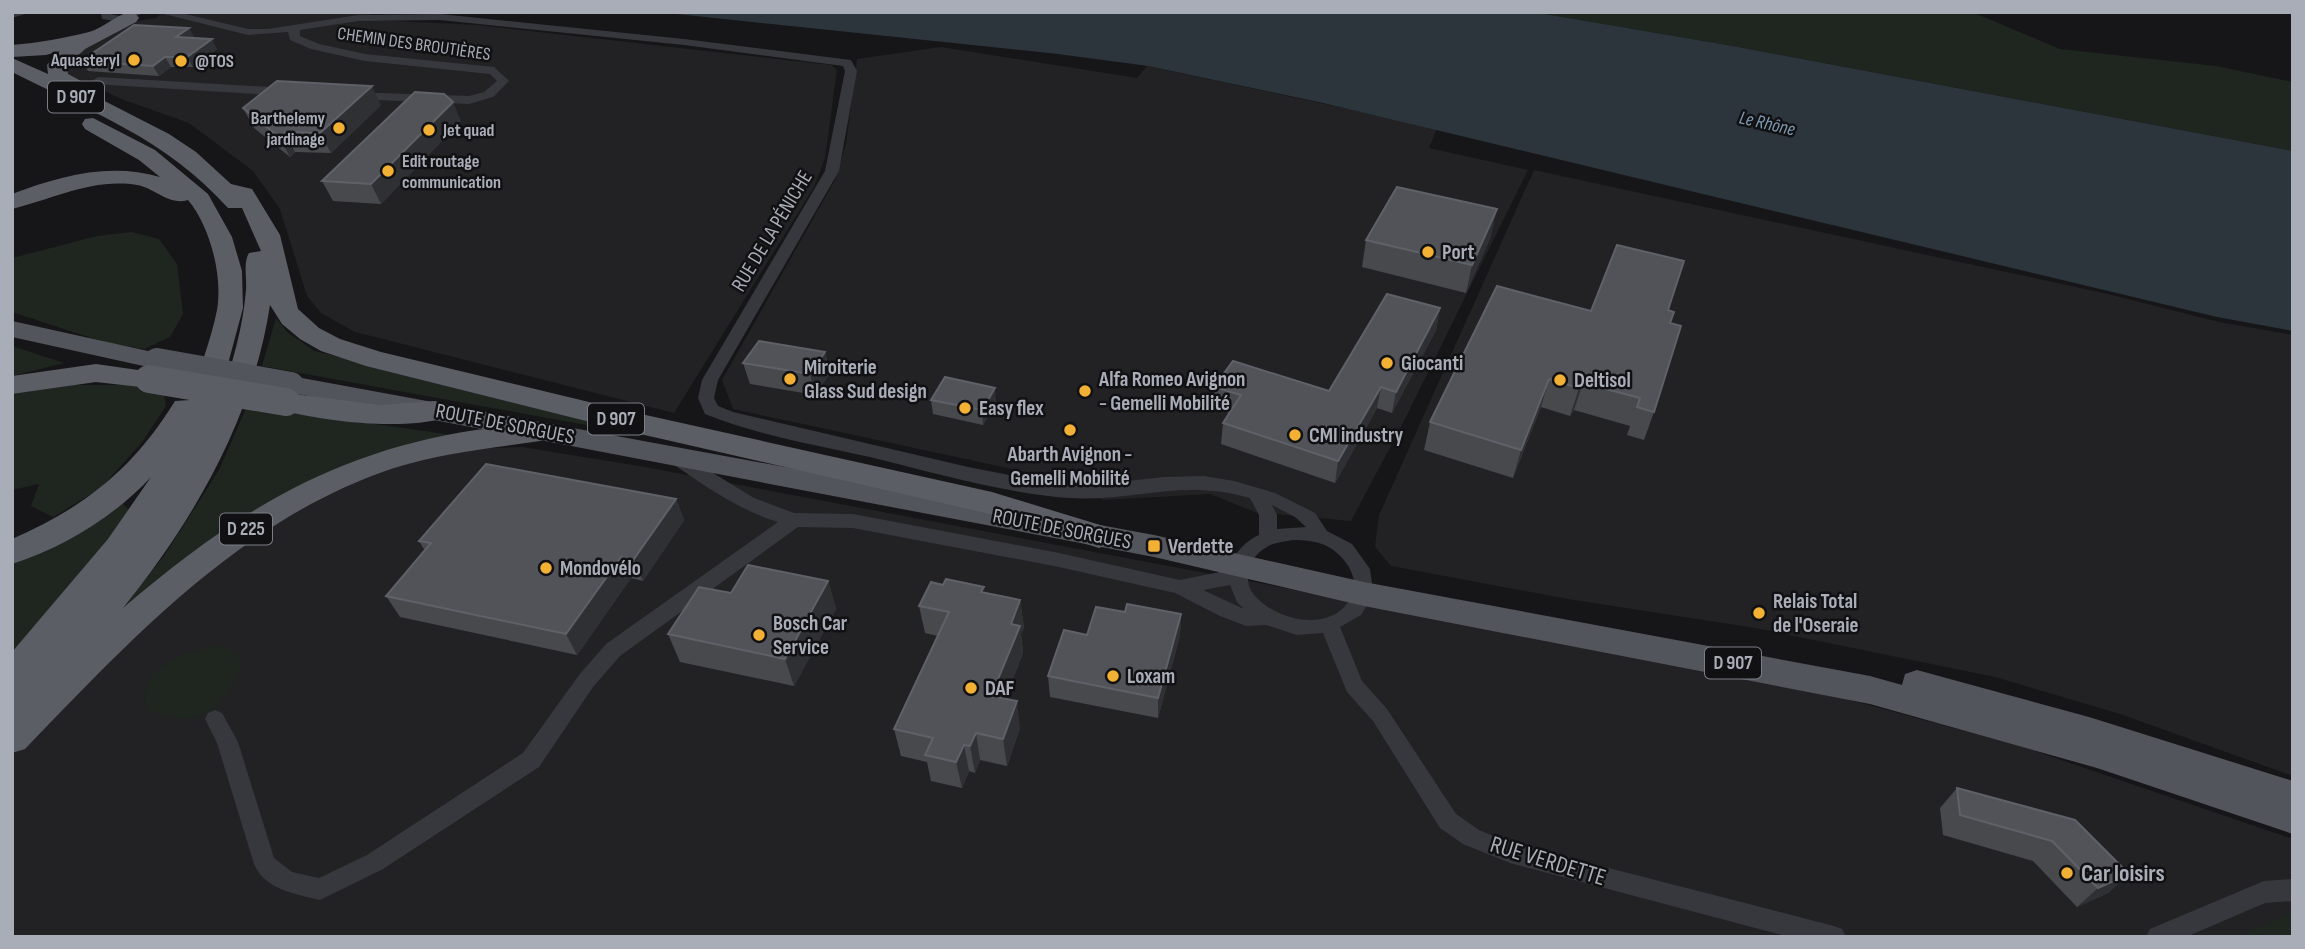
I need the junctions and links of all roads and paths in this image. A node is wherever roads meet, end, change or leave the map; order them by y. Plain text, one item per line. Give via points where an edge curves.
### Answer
1 (27, 12) edge
2 (161, 12) edge
3 (12, 15) edge
4 (107, 15) edge
5 (135, 15) edge
6 (294, 27) junction
7 (12, 51) edge
8 (12, 64) edge
9 (98, 81) dead end
10 (12, 85) edge
11 (307, 93) edge
12 (347, 95) edge
13 (142, 127) junction
14 (225, 189) junction
15 (12, 202) edge
16 (228, 314) junction
17 (12, 329) edge
18 (153, 370) junction
19 (12, 385) edge
20 (435, 411) joint
21 (540, 430) junction
22 (673, 456) junction
23 (1258, 495) junction
24 (794, 520) junction
25 (1098, 536) junction
26 (1320, 536) junction
27 (12, 552) edge
28 (1248, 560) junction
29 (1364, 585) junction
30 (1180, 587) junction
31 (1265, 618) junction
32 (1330, 626) junction
33 (12, 675) edge
34 (12, 714) edge
35 (215, 719) dead end
36 (12, 738) edge
37 (2293, 797) edge
38 (2293, 818) edge
39 (2293, 890) edge
40 (1835, 937) edge
41 (2158, 937) edge

1 - 3 street
2 - 6 street via 247,32
4 - 5 street
4 - 7 highway via 97,29 76,40 46,49
5 - 13 highway via 70,51 56,72 64,81 142,117
6 - 12 street, CHEMIN DES BROUTIÈRES via 294,38 307,45 494,71 503,81 483,99
6 - 23 street, RUE DE LA PÉNICHE via 358,18 440,17 847,63 851,71 832,171 710,380 706,398 711,410 852,448 1066,491 1198,481
8 - 13 highway, D 907
9 - 11 street
10 - 16 highway, D 907 via 114,134 164,167 200,200 220,237 229,271
13 - 14 highway, D 907 via 198,163
14 - 25 highway, D 907 via 244,194 265,225 288,316 337,348 614,418 992,503
14 - 34 highway via 249,223 261,285 247,359 232,404 200,474 150,550 89,629
15 - 16 highway via 93,179 157,182 178,194 197,221 214,258 217,298
16 - 27 highway via 208,346 176,426 123,488 42,540
16 - 33 highway via 203,404 166,478 119,547
17 - 18 main road, D 907
18 - 19 highway, D 907 via 67,375
18 - 20 highway, D 907, bridge via 289,393 380,415
20 - 21 main road, ROUTE DE SORGUES / D 907
21 - 22 main road, ROUTE DE SORGUES / D 907
21 - 36 highway, D 225 via 446,446 365,467 272,511 168,588
22 - 24 street via 752,506
22 - 25 main road, ROUTE DE SORGUES / D 907
23 - 26 street via 1309,518
23 - 28 street via 1268,515
24 - 30 street via 853,521
24 - 35 street via 613,650 531,760 376,862 320,889 286,881 265,864 227,742
25 - 28 main road, ROUTE DE SORGUES / D 907
26 - 28 street via 1293,533
26 - 29 street via 1357,560
28 - 29 main road, D 907
28 - 30 street
28 - 31 street via 1242,592
29 - 32 street via 1362,603
29 - 37 main road, D 907 via 1861,669 2089,731
29 - 38 main road, D 907 via 1870,690 2097,754
30 - 31 street via 1246,618
31 - 32 street via 1297,628
32 - 40 street, RUE VERDETTE via 1354,686 1380,715 1448,821 1471,837 1510,853
39 - 41 street via 2264,892

